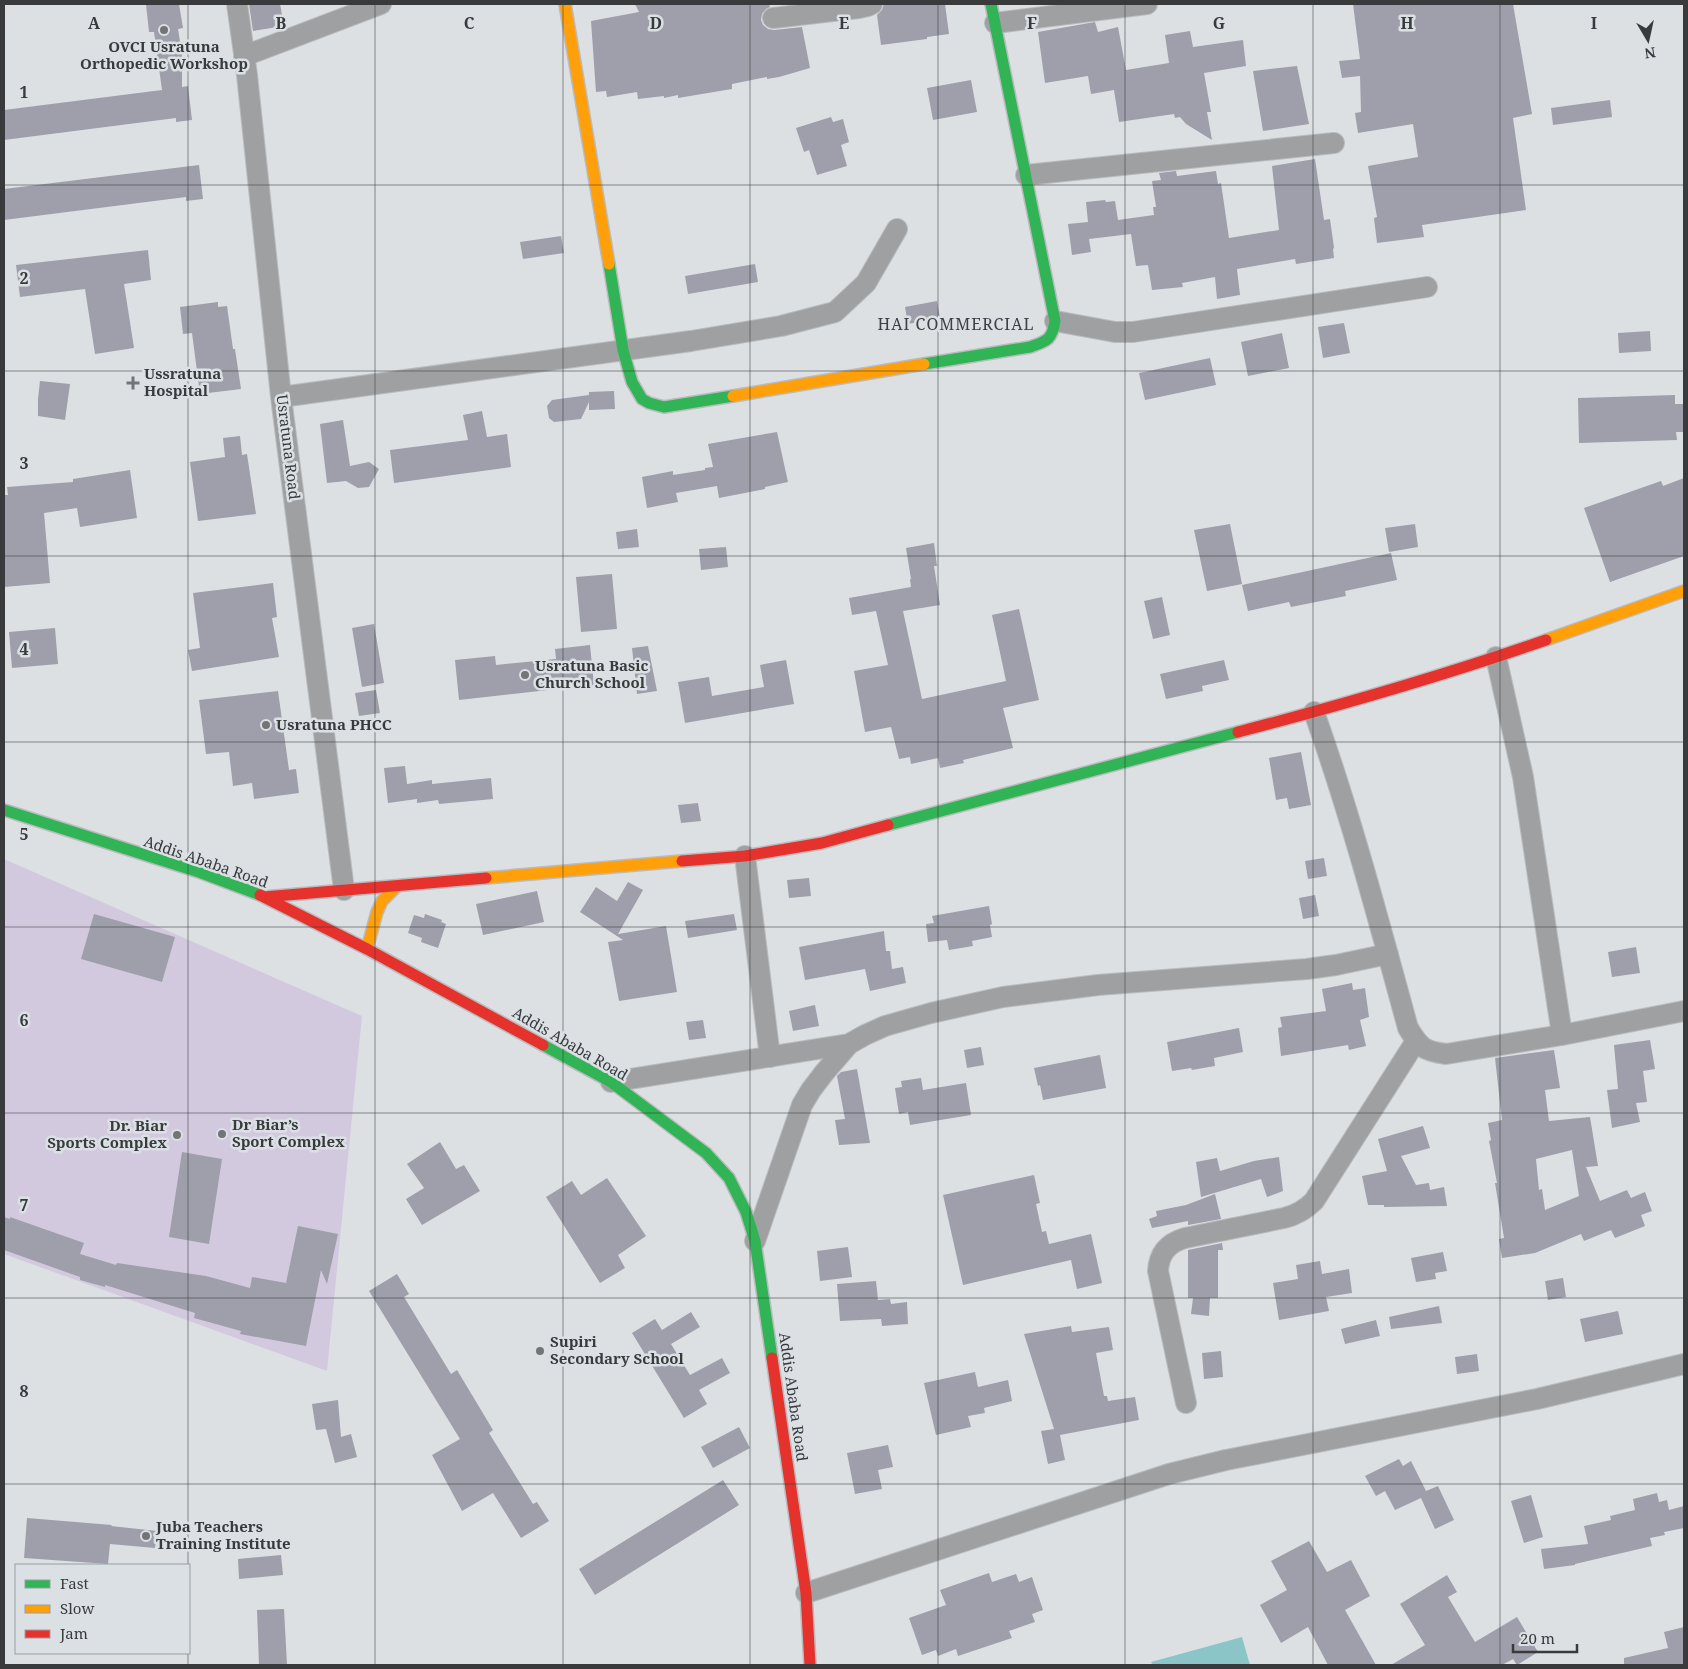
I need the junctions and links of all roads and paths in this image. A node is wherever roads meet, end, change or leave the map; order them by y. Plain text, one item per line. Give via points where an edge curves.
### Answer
1 (237, 4) edge
2 (381, 4) edge
3 (565, 4) edge
4 (872, 4) edge
5 (1147, 4) edge
6 (993, 13) edge
7 (773, 18) dead end
8 (244, 56) junction
9 (1334, 143) dead end
10 (1026, 175) junction
11 (897, 229) dead end
12 (1427, 286) dead end
13 (1055, 321) junction
14 (623, 350) junction
15 (281, 397) junction
16 (1684, 591) edge
17 (1496, 657) junction
18 (1314, 712) junction
19 (4, 810) edge
20 (745, 856) junction
21 (397, 886) junction
22 (344, 890) junction
23 (264, 897) junction
24 (367, 949) junction
25 (1388, 954) junction
26 (1684, 1012) edge
27 (1562, 1035) junction
28 (1416, 1041) junction
29 (849, 1044) junction
30 (770, 1057) junction
31 (612, 1082) junction
32 (755, 1242) junction
33 (1684, 1364) edge
34 (1186, 1403) dead end
35 (806, 1593) junction
36 (810, 1665) edge

1 - 8 street, Usratuna Road
2 - 8 street
3 - 14 street
4 - 7 street
5 - 6 street
6 - 10 street
8 - 15 street, Usratuna Road
9 - 10 street
10 - 13 street
11 - 14 street via 866,283 835,312 781,326
12 - 13 street via 1133,332 1115,332
13 - 14 street via 1053,334 1044,342 1030,347 664,407 642,399
14 - 15 street
15 - 22 street, Usratuna Road
16 - 17 street
17 - 18 street
17 - 27 street via 1522,777
18 - 20 street via 822,843
18 - 25 street via 1337,776
19 - 23 street, Addis Ababa Road via 199,872
20 - 21 street
20 - 30 street
21 - 22 street
21 - 24 street via 382,901
22 - 23 street
23 - 24 street, Addis Ababa Road
24 - 31 street, Addis Ababa Road
25 - 28 street via 1408,1028
25 - 29 street via 1336,965 1098,985 1003,997 886,1026
26 - 27 street
27 - 28 street via 1446,1054 1430,1052
28 - 34 street via 1306,1209 1297,1215 1185,1238 1174,1242 1163,1252 1158,1271
29 - 30 street
29 - 32 street via 802,1106
30 - 31 street
31 - 32 street, Addis Ababa Road via 706,1153 728,1178 746,1212
32 - 35 street, Addis Ababa Road
33 - 35 street via 1537,1399 1169,1474
35 - 36 street, Addis Ababa Road

